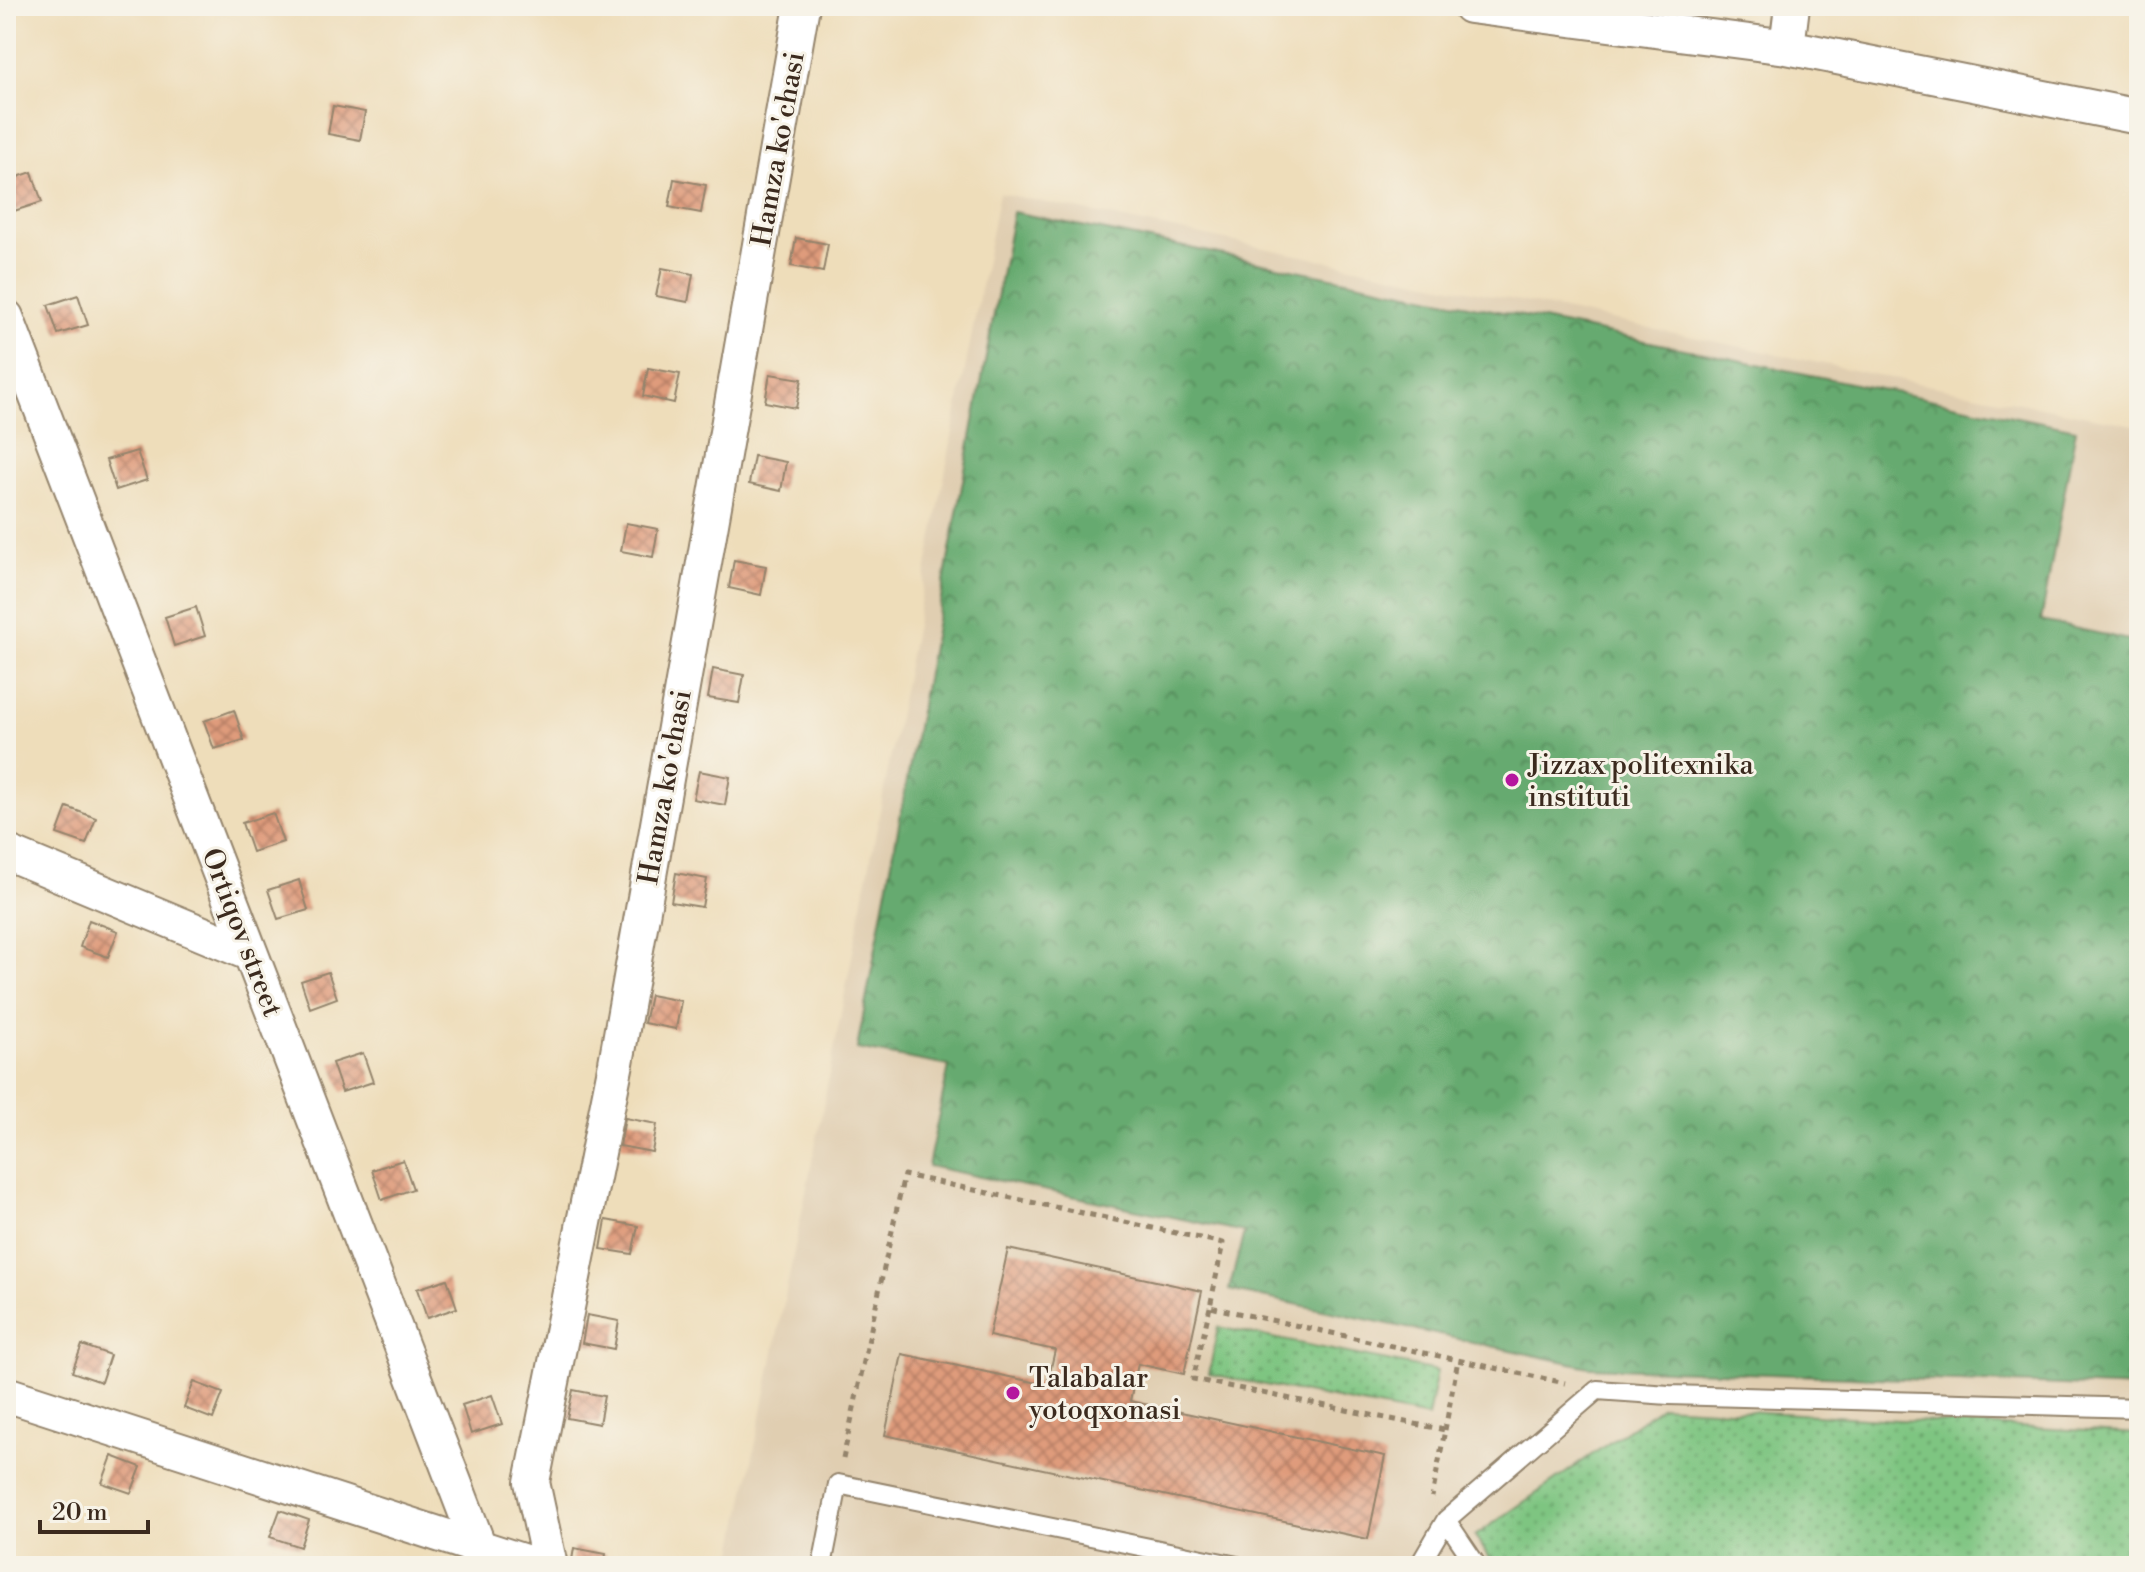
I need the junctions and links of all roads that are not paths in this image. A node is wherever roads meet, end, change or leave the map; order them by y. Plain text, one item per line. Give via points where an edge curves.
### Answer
1 (802, 6) edge
2 (1470, 6) edge
3 (1792, 6) edge
4 (1787, 47) junction
5 (2139, 117) edge
6 (8, 326) edge
7 (6, 852) edge
8 (251, 954) junction
9 (6, 1394) edge
10 (2139, 1408) edge
11 (1446, 1520) junction
12 (479, 1547) junction
13 (537, 1566) edge
14 (550, 1566) edge
15 (822, 1566) edge
16 (1237, 1566) edge
17 (1419, 1566) edge
18 (1477, 1566) edge

1 - 14 street, Hamza ko'chasi via 616,1063 532,1482
2 - 4 street
3 - 4 street
4 - 5 street
6 - 8 street, Ortiqov street
7 - 8 street
8 - 12 street, Ortiqov street
9 - 12 street
10 - 11 lane via 1597,1390
11 - 17 lane
11 - 18 lane
12 - 13 street
15 - 16 lane via 838,1484

